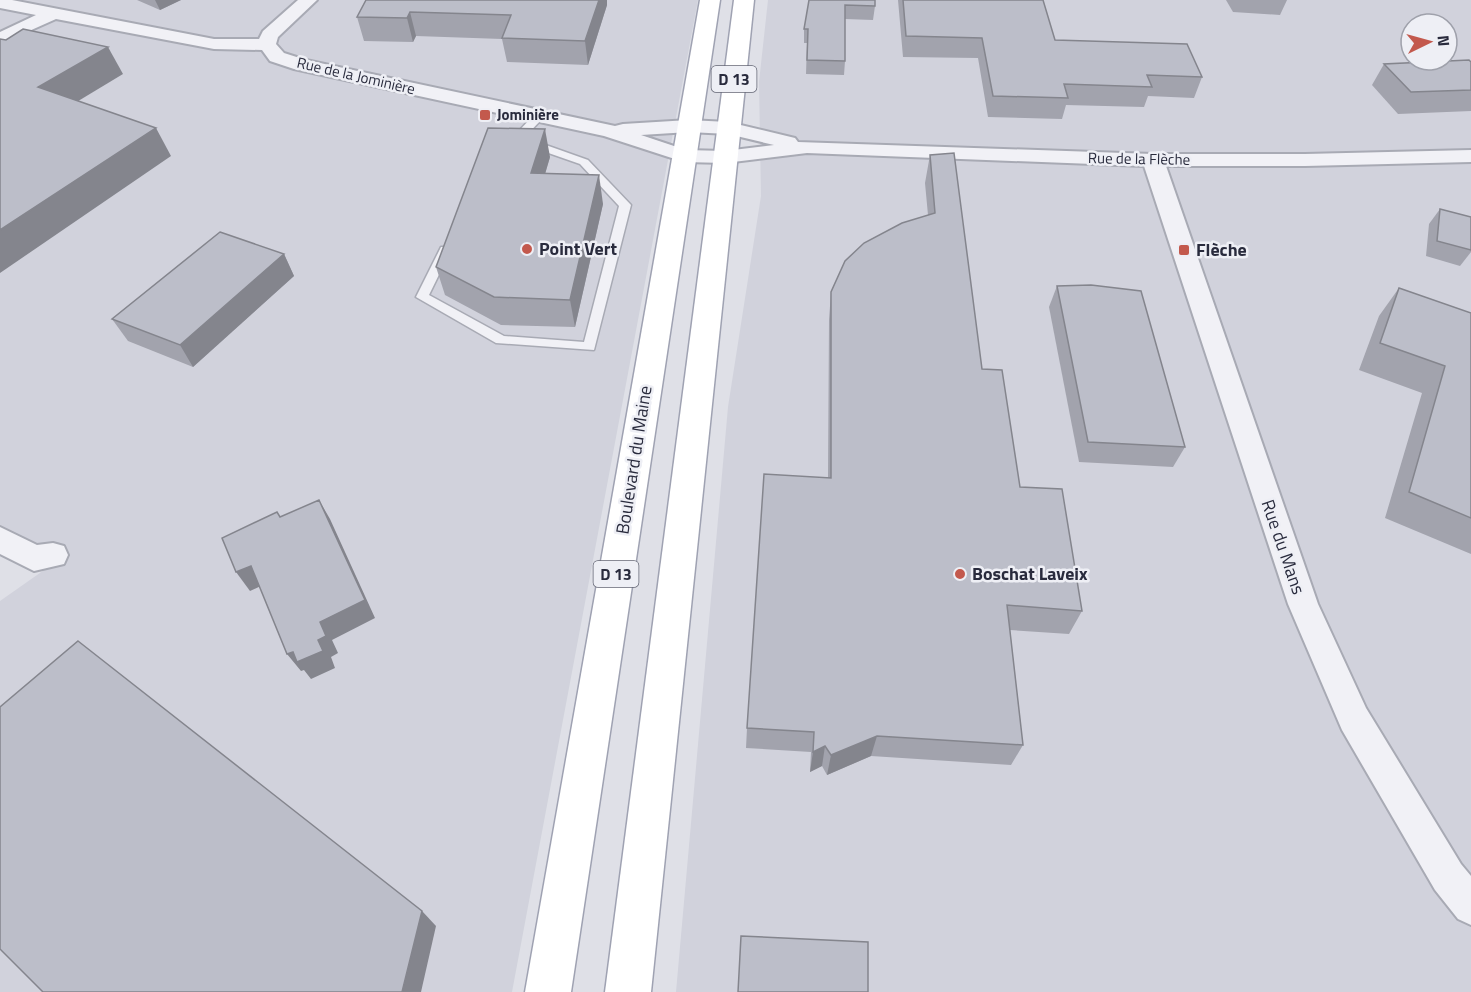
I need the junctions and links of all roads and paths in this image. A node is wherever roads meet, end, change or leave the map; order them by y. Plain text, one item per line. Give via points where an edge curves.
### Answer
1 (308, 0) edge
2 (710, 0) edge
3 (744, 0) edge
4 (0, 3) edge
5 (53, 14) junction
6 (0, 39) edge
7 (267, 45) junction
8 (539, 116) junction
9 (609, 131) junction
10 (686, 141) junction
11 (726, 143) junction
12 (807, 147) junction
13 (1471, 156) edge
14 (1153, 160) junction
15 (448, 243) edge
16 (0, 539) edge
17 (53, 555) dead end
18 (1471, 906) edge
19 (548, 992) edge
20 (628, 992) edge

1 - 7 street via 269,35
2 - 10 main road, Boulevard du Maine / D 13
3 - 11 main road, D 13
4 - 5 street
5 - 6 street
5 - 7 street via 214,44
7 - 8 street, Rue de la Jominière via 277,57 301,65
8 - 9 street, Rue de la Jominière
8 - 15 lane via 509,144 539,146 584,162 625,205 589,347 501,340 422,297
9 - 10 street
9 - 10 street
10 - 11 street
10 - 11 street
10 - 19 main road, Boulevard du Maine / D 13
11 - 12 street
11 - 12 street
11 - 20 main road, D 13
12 - 14 street, Rue de la Flèche
13 - 14 street, Rue de la Flèche
14 - 18 street, Rue du Mans via 1303,604 1354,719 1448,877
16 - 17 street via 34,558

